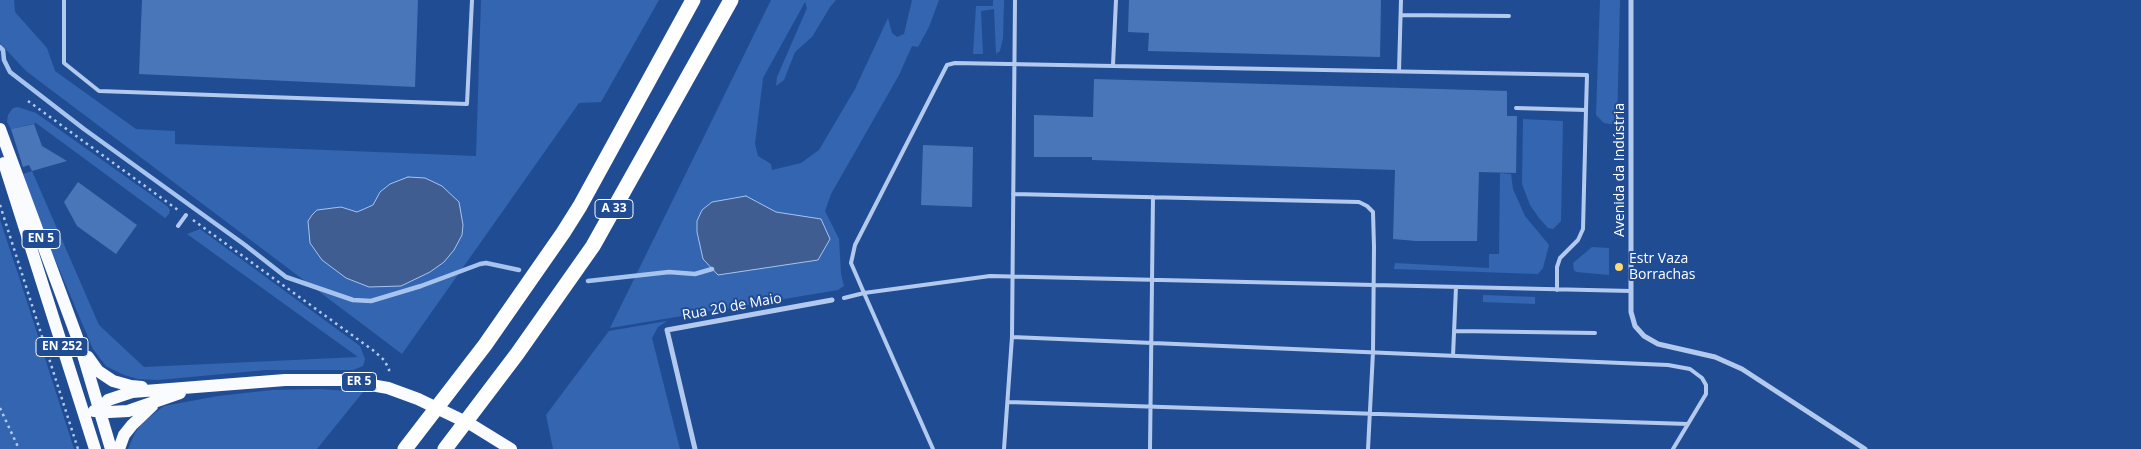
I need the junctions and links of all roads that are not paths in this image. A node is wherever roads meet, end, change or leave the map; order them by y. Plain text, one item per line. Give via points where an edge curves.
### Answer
1 (64, 0) edge
2 (472, 0) edge
3 (693, 0) edge
4 (731, 0) edge
5 (1015, 0) edge
6 (1116, 0) edge
7 (1401, 0) edge
8 (1631, 0) edge
9 (1401, 15) junction
10 (1509, 16) dead end
11 (1015, 63) junction
12 (1113, 66) junction
13 (1399, 71) junction
14 (1516, 108) dead end
15 (1586, 110) junction
16 (0, 129) edge
17 (0, 149) edge
18 (1013, 194) junction
19 (1153, 197) junction
20 (186, 215) road end
21 (178, 226) dead end
22 (1013, 276) junction
23 (1151, 279) junction
24 (41, 280) joint
25 (1374, 284) junction
26 (1456, 287) junction
27 (1557, 290) junction
28 (1631, 291) junction
29 (864, 293) junction
30 (844, 298) dead end
31 (832, 300) dead end
32 (1456, 331) junction
33 (1595, 333) dead end
34 (1012, 337) junction
35 (1151, 343) junction
36 (81, 348) junction
37 (1372, 352) junction
38 (1453, 356) junction
39 (192, 388) junction
40 (158, 401) junction
41 (1008, 402) junction
42 (1150, 407) junction
43 (100, 410) junction
44 (84, 414) junction
45 (1370, 414) junction
46 (1688, 424) junction
47 (94, 449) edge
48 (110, 449) edge
49 (119, 449) edge
50 (405, 449) edge
51 (445, 449) edge
52 (511, 449) edge
53 (694, 449) edge
54 (934, 449) edge
55 (1004, 449) edge
56 (1150, 449) edge
57 (1368, 449) edge
58 (1673, 449) edge
59 (1865, 449) edge

1 - 2 lane via 64,63 99,91 467,104
3 - 50 highway, A 33 via 580,206 529,283
4 - 51 highway, A 33 via 593,246
5 - 11 lane
6 - 12 lane
7 - 9 lane
8 - 28 street, Avenida da Indústria
9 - 10 lane
9 - 13 lane
11 - 12 lane
11 - 18 lane
11 - 29 lane via 947,65 855,245 850,263
12 - 13 lane
13 - 15 lane via 1586,76
14 - 15 lane
15 - 27 lane via 1583,229 1578,240 1560,258
16 - 36 main road, EN 5
17 - 24 main road, EN 5
18 - 19 lane
18 - 22 lane
19 - 23 lane
19 - 25 lane via 1359,202 1374,212
20 - 21 lane
22 - 23 lane
22 - 29 lane via 990,276
22 - 34 lane
23 - 25 lane
23 - 35 lane
24 - 44 main road, EN 252
25 - 26 lane
25 - 37 lane
26 - 27 lane
26 - 32 lane
27 - 28 lane
28 - 59 street, Avenida da Indústria via 1635,326 1644,336 1658,344 1715,357 1742,369
29 - 30 lane
29 - 54 lane
31 - 53 street, Rua 20 de Maio via 667,330
32 - 33 lane
32 - 38 lane
34 - 35 lane
34 - 41 lane
35 - 37 lane
35 - 42 lane
36 - 39 main road, EN 5 via 98,371 113,381 131,386
36 - 43 main road, EN 252
37 - 38 lane
37 - 45 lane
38 - 46 lane via 1668,364 1690,369 1702,378 1706,394
39 - 40 main road, ER 5
39 - 43 main road via 132,392 108,400
39 - 52 main road, ER 5 via 316,379 388,388 439,408
40 - 43 main road via 128,411
40 - 49 main road via 132,425
41 - 42 lane
41 - 55 lane
42 - 45 lane
42 - 56 lane
43 - 44 main road
43 - 48 main road, EN 252
44 - 47 main road, EN 252
45 - 46 lane
45 - 57 lane
46 - 58 lane

